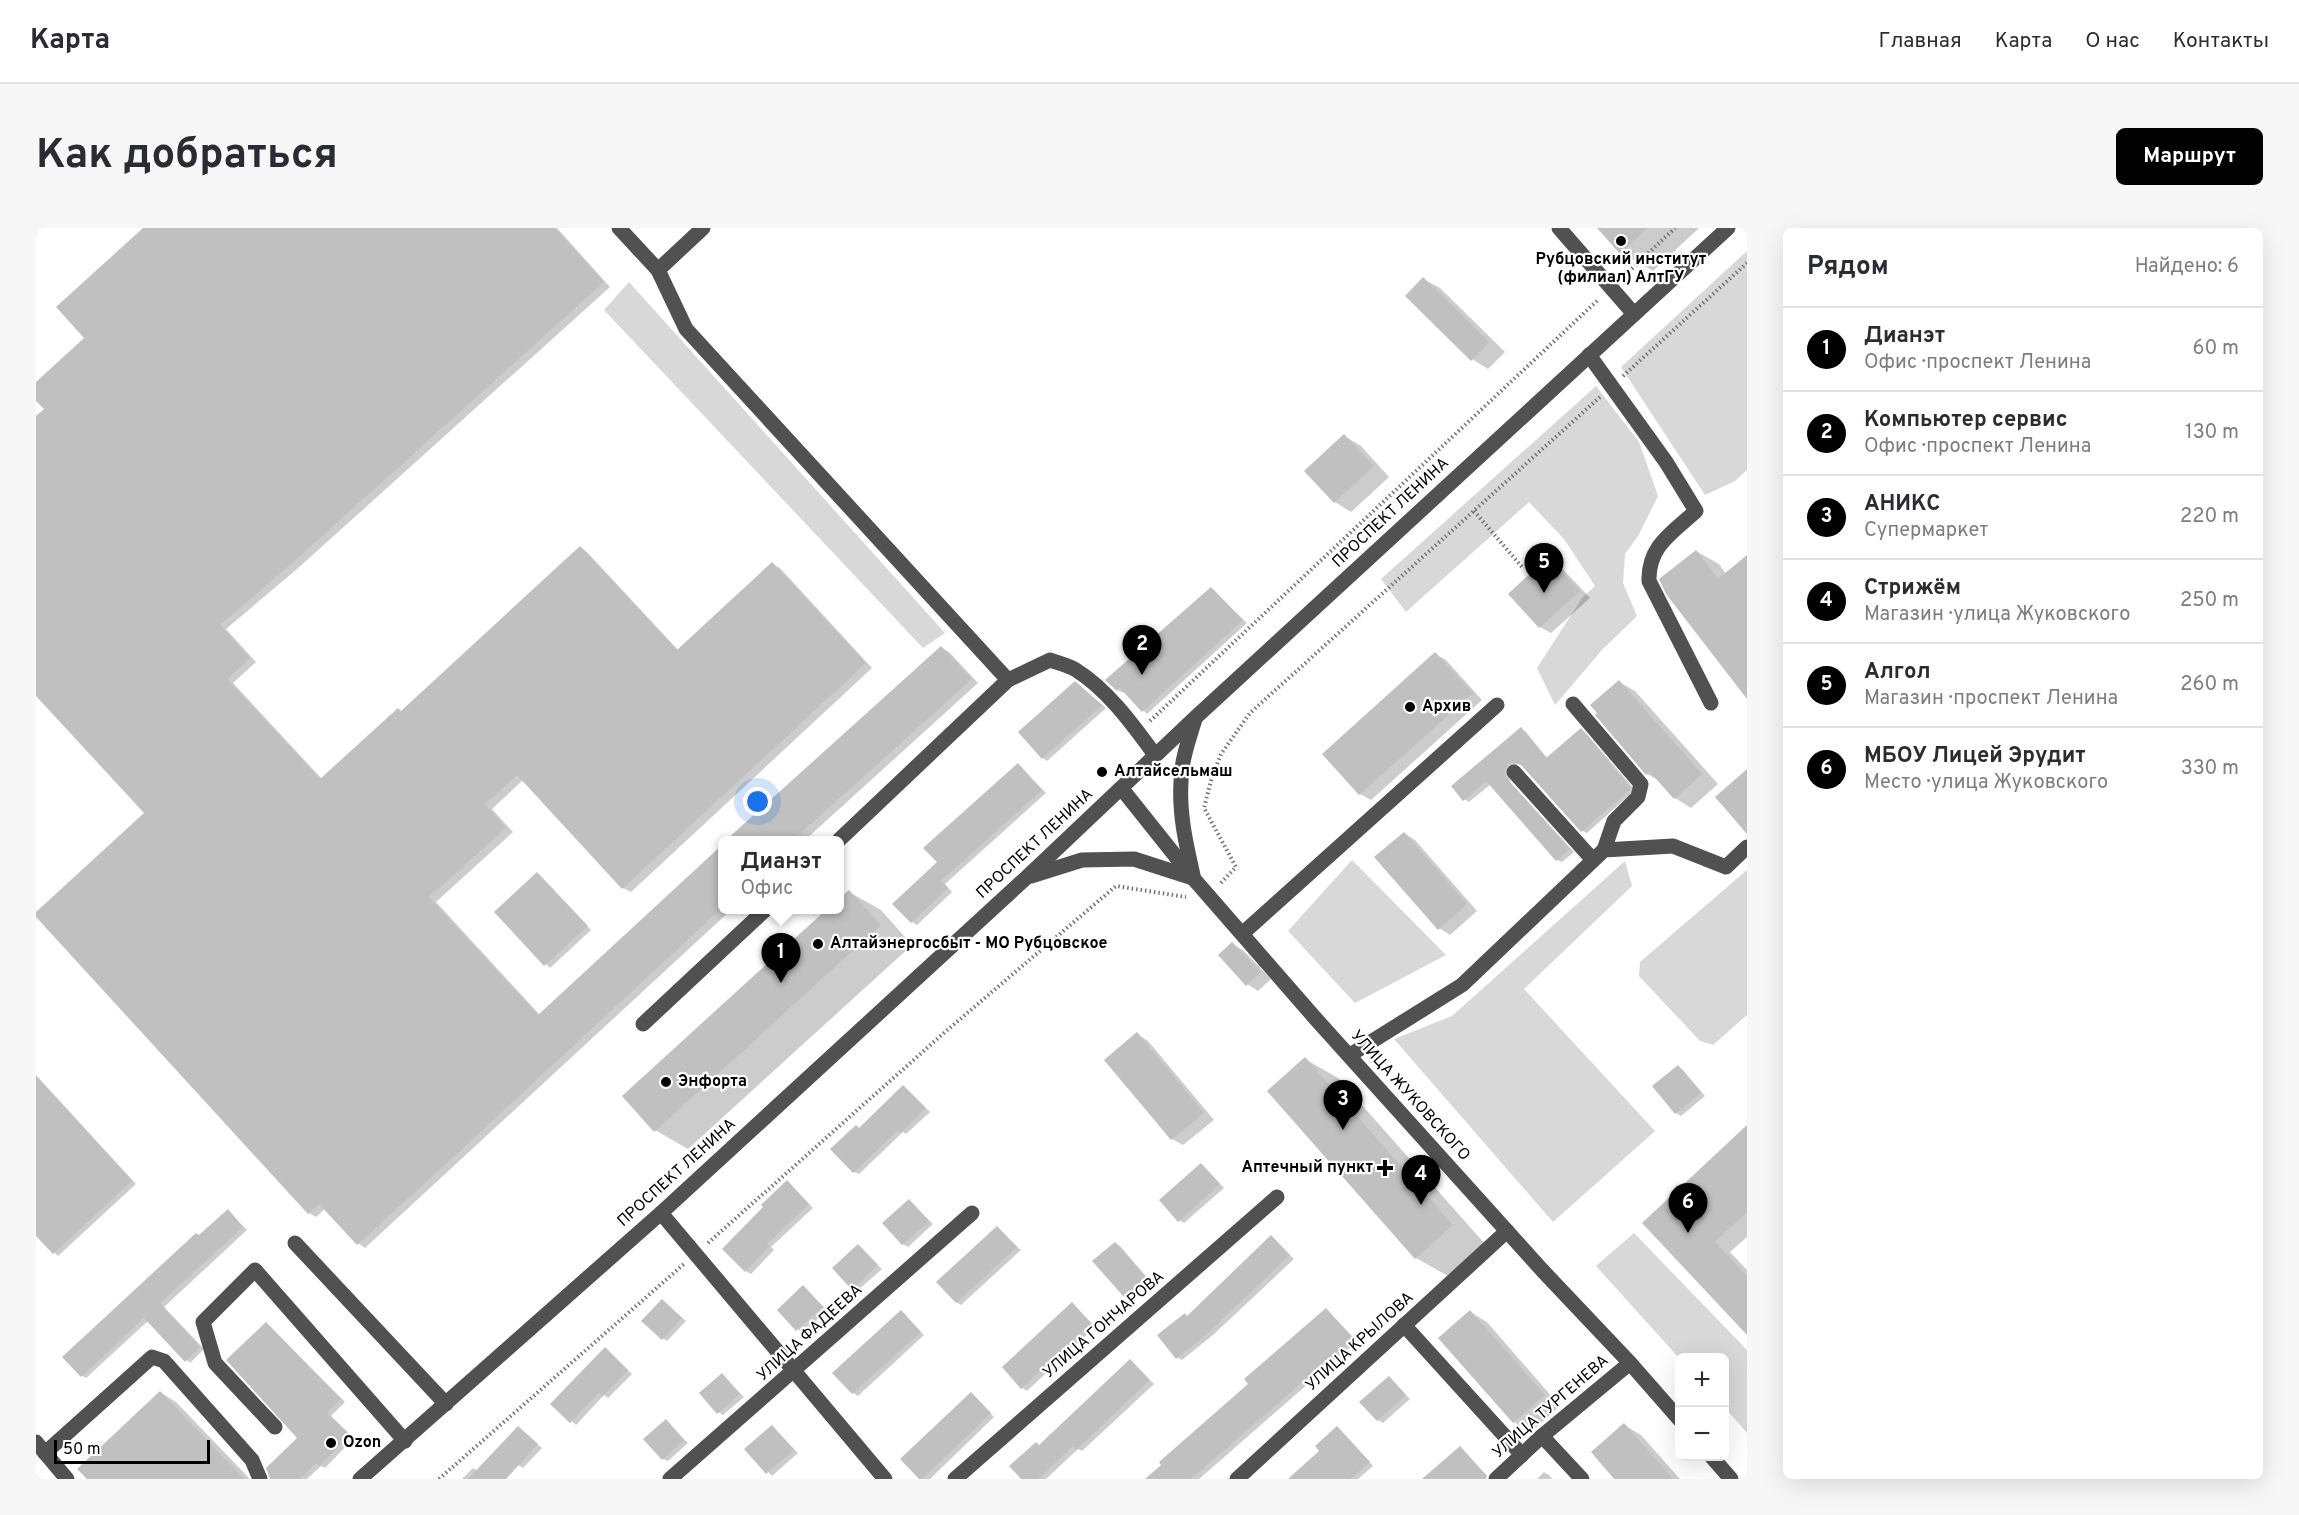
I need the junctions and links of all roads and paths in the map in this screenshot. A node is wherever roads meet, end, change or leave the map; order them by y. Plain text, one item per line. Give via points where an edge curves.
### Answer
1 (619, 228) edge
2 (703, 228) edge
3 (1559, 228) edge
4 (1675, 228) edge
5 (1728, 228) edge
6 (1747, 263) edge
7 (657, 270) junction
8 (1611, 288) junction
9 (1634, 314) junction
10 (1589, 355) junction
11 (1611, 386) junction
12 (1473, 511) junction
13 (1522, 567) dead end
14 (1008, 680) junction
15 (1711, 703) dead end
16 (1573, 704) dead end
17 (1497, 705) dead end
18 (1196, 717) junction
19 (1138, 732) junction
20 (1155, 755) junction
21 (1514, 772) dead end
22 (1122, 789) junction
23 (843, 836) edge
24 (1747, 847) edge
25 (1598, 855) junction
26 (1027, 877) junction
27 (1193, 878) junction
28 (1210, 895) junction
29 (760, 914) edge
30 (1243, 933) junction
31 (643, 1024) dead end
32 (1350, 1055) junction
33 (1277, 1197) dead end
34 (661, 1213) junction
35 (972, 1213) dead end
36 (1507, 1231) junction
37 (295, 1243) dead end
38 (695, 1254) junction
39 (1404, 1325) junction
40 (1630, 1363) junction
41 (794, 1372) junction
42 (446, 1404) junction
43 (1675, 1414) edge
44 (275, 1427) dead end
45 (1542, 1436) junction
46 (405, 1441) junction
47 (41, 1448) edge
48 (1522, 1455) junction
49 (1716, 1461) edge
50 (68, 1479) edge
51 (260, 1479) edge
52 (360, 1479) edge
53 (439, 1479) edge
54 (670, 1479) edge
55 (885, 1479) edge
56 (955, 1479) edge
57 (1237, 1479) edge
58 (1496, 1479) edge
59 (1582, 1479) edge
60 (1731, 1479) edge

1 - 7 street
2 - 7 street
3 - 8 street
4 - 8 path
5 - 9 street, ПРОСПЕКТ ЛЕНИНА
6 - 11 path
7 - 14 street via 686,329
8 - 9 street
8 - 19 path
9 - 10 street, ПРОСПЕКТ ЛЕНИНА
10 - 11 street
10 - 18 street, ПРОСПЕКТ ЛЕНИНА
11 - 12 path
11 - 15 street via 1696,511 1661,543 1648,564 1649,581
12 - 13 path
12 - 28 path via 1250,713 1221,754 1204,808 1236,867
14 - 19 street via 1050,660 1075,670 1104,694
14 - 23 street
16 - 25 street via 1641,784 1638,796 1614,821
17 - 30 street
18 - 20 street, ПРОСПЕКТ ЛЕНИНА
18 - 27 street via 1180,781 1182,828
19 - 20 street
20 - 22 street, ПРОСПЕКТ ЛЕНИНА
21 - 25 street
22 - 26 street, ПРОСПЕКТ ЛЕНИНА
22 - 27 street, УЛИЦА ЖУКОВСКОГО
24 - 25 street via 1726,867 1673,846
25 - 32 street via 1462,985
26 - 27 street via 1082,860 1134,859
26 - 34 street, ПРОСПЕКТ ЛЕНИНА
27 - 28 street, УЛИЦА ЖУКОВСКОГО
28 - 30 street, УЛИЦА ЖУКОВСКОГО
28 - 38 path via 1193,898 1116,886
29 - 31 street
30 - 32 street, УЛИЦА ЖУКОВСКОГО
32 - 36 street, УЛИЦА ЖУКОВСКОГО
33 - 56 street, УЛИЦА ГОНЧАРОВА
34 - 38 street
34 - 42 street, ПРОСПЕКТ ЛЕНИНА
35 - 41 street, УЛИЦА ФАДЕЕВА
36 - 39 street, УЛИЦА КРЫЛОВА
36 - 40 street, УЛИЦА ЖУКОВСКОГО
37 - 42 street
38 - 41 street
38 - 53 path
39 - 48 street
39 - 57 street, УЛИЦА КРЫЛОВА
40 - 43 street, УЛИЦА ЖУКОВСКОГО
40 - 45 street, УЛИЦА ТУРГЕНЕВА
41 - 54 street, УЛИЦА ФАДЕЕВА
41 - 55 street
42 - 46 street, ПРОСПЕКТ ЛЕНИНА
44 - 46 street via 215,1364 203,1322 255,1270
45 - 48 street, УЛИЦА ТУРГЕНЕВА
45 - 59 street
46 - 52 street, ПРОСПЕКТ ЛЕНИНА
47 - 50 street
47 - 51 street via 152,1357 164,1361 252,1460
48 - 58 street, УЛИЦА ТУРГЕНЕВА
49 - 60 street

